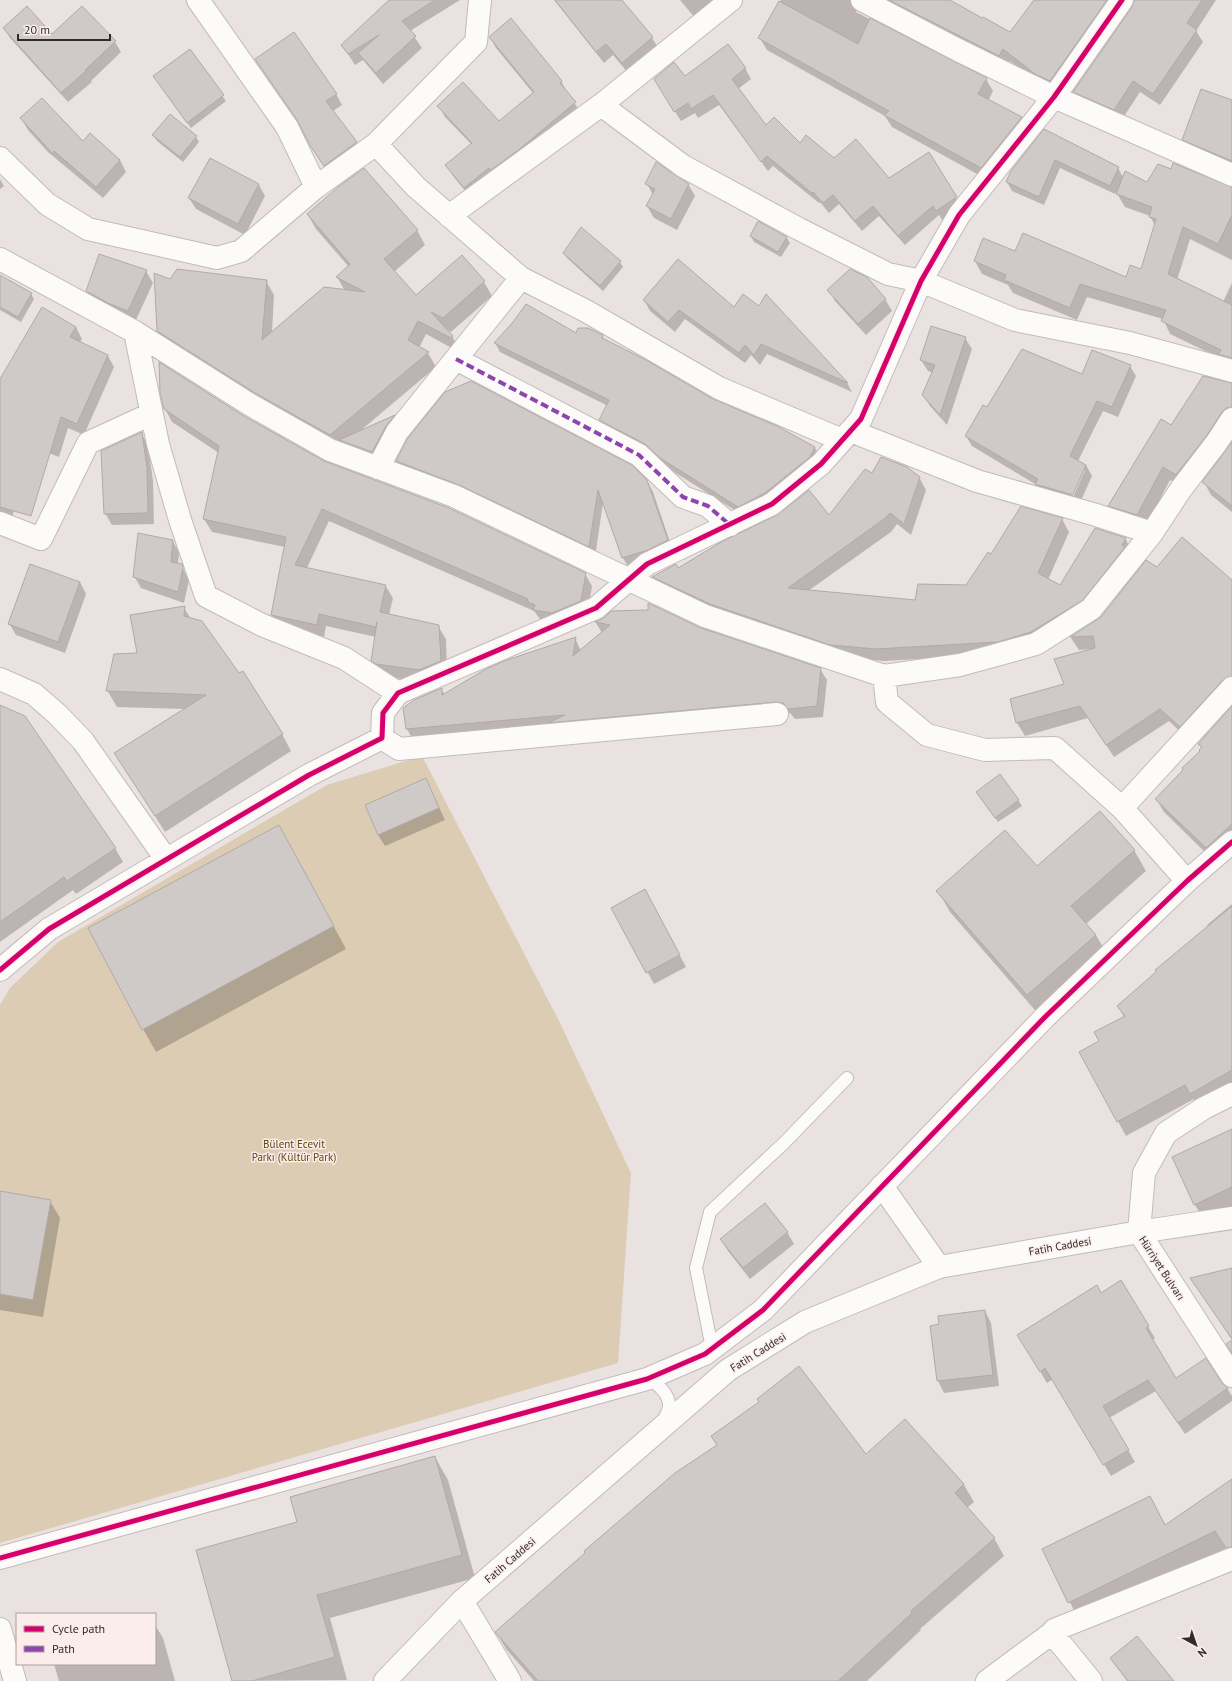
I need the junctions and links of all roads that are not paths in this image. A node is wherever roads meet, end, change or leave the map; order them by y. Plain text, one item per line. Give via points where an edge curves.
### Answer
1 (198, 0) edge
2 (480, 0) edge
3 (732, 0) edge
4 (862, 0) edge
5 (1122, 0) edge
6 (1054, 97) junction
7 (601, 105) junction
8 (376, 144) junction
9 (0, 158) edge
10 (1232, 175) edge
11 (316, 187) junction
12 (450, 216) junction
13 (0, 259) edge
14 (521, 278) junction
15 (921, 281) junction
16 (135, 332) junction
17 (456, 359) junction
18 (1232, 370) edge
19 (151, 414) junction
20 (1232, 419) edge
21 (846, 436) junction
22 (378, 468) junction
23 (0, 523) edge
24 (730, 525) junction
25 (1152, 533) junction
26 (630, 579) junction
27 (884, 676) junction
28 (0, 679) edge
29 (1232, 688) edge
30 (398, 693) junction
31 (777, 714) dead end
32 (382, 738) junction
33 (1122, 808) junction
34 (1232, 842) edge
35 (166, 859) junction
36 (1187, 882) junction
37 (0, 970) edge
38 (847, 1078) dead end
39 (1232, 1094) edge
40 (882, 1186) junction
41 (1232, 1218) edge
42 (1139, 1232) junction
43 (939, 1267) junction
44 (716, 1346) junction
45 (1232, 1376) edge
46 (647, 1379) junction
47 (661, 1429) junction
48 (0, 1558) edge
49 (1232, 1559) edge
50 (462, 1601) junction
51 (0, 1629) edge
52 (1052, 1633) junction
53 (16, 1681) edge
54 (385, 1681) edge
55 (510, 1681) edge
56 (987, 1681) edge
57 (1091, 1681) edge

1 - 11 street via 287,127
2 - 8 street via 476,42
3 - 7 street
4 - 6 street
5 - 6 street
6 - 10 street
6 - 15 street via 959,215
7 - 12 street
7 - 15 street via 683,166 888,274
8 - 11 street
8 - 12 street via 416,187
9 - 11 street via 47,204 88,229 217,258 241,251
12 - 14 street
13 - 16 street
14 - 17 street
14 - 21 street via 586,311 718,388
15 - 18 street via 1015,320 1130,343
15 - 21 street via 861,419
16 - 19 street
16 - 22 street via 249,404 330,450
17 - 22 street via 397,432
17 - 24 street via 639,455 683,498 708,506
19 - 23 street via 88,443 41,539
19 - 30 street via 180,520 206,596 262,625 344,658
20 - 25 street
21 - 24 street via 821,464 772,504
21 - 25 street via 977,481
22 - 26 street via 454,496
24 - 26 street via 647,564
25 - 27 street via 1091,609 1036,644 960,665
26 - 27 street via 705,616
26 - 30 street via 596,608
27 - 33 street via 887,702 927,735 985,750 1055,748
28 - 35 street via 34,694 83,741
29 - 33 street
30 - 32 street via 383,713
31 - 32 street via 399,749
32 - 35 street via 309,775
33 - 36 street
34 - 36 street
35 - 37 street via 49,929
36 - 40 street via 1045,1017
38 - 44 lane via 784,1143 710,1212 696,1268 710,1338
39 - 42 street, Hürriyet Bulvarı via 1204,1108 1166,1134 1144,1173
40 - 43 street
40 - 44 street via 763,1310
41 - 42 street, Fatih Caddesi
42 - 43 street, Fatih Caddesi
42 - 45 street, Hürriyet Bulvarı
43 - 47 street, Fatih Caddesi via 805,1322 728,1370
44 - 46 street via 705,1354
46 - 47 lane via 658,1384 669,1406
46 - 48 street
47 - 50 street, Fatih Caddesi
49 - 52 street via 1054,1630
50 - 54 street, Fatih Caddesi
50 - 55 street
51 - 53 street
52 - 56 street
52 - 57 street

